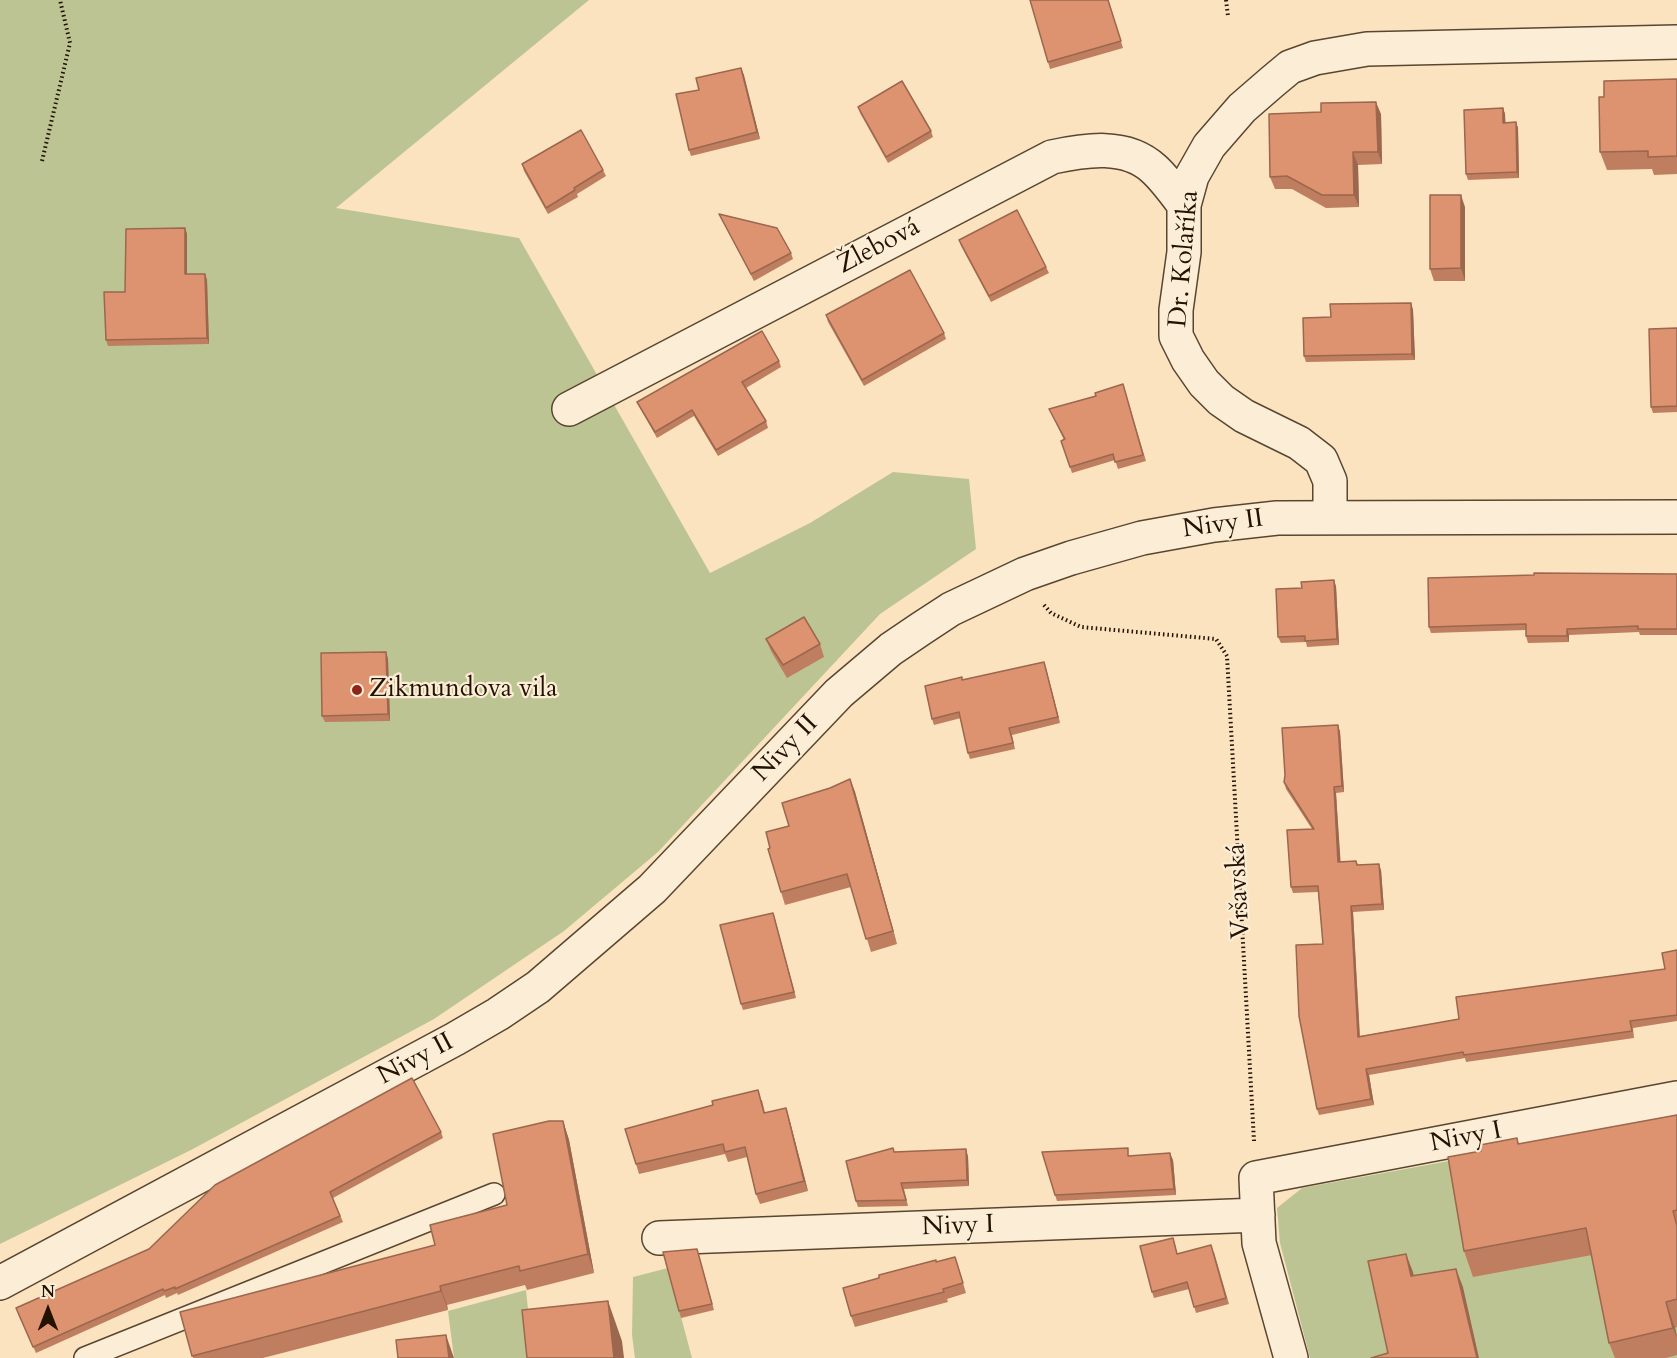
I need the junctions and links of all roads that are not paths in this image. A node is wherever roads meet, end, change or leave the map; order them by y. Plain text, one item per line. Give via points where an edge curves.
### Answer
1 (1677, 42) edge
2 (1184, 205) junction
3 (569, 408) dead end
4 (1330, 517) junction
5 (1677, 517) edge
6 (1677, 1098) edge
7 (494, 1194) dead end
8 (1258, 1215) junction
9 (659, 1238) dead end
10 (0, 1282) edge
11 (85, 1358) edge
12 (1291, 1358) edge

1 - 2 street, Dr. Kolaříka via 1367,49 1315,58 1290,67 1225,126 1192,176
2 - 3 street, Žlebová via 1153,168 1134,158 1109,150 1052,157
2 - 4 street, Dr. Kolaříka via 1184,252 1175,323 1181,348 1204,383 1221,400 1299,443 1321,460 1330,481
4 - 5 street, Nivy II
4 - 10 street, Nivy II via 1256,520 1142,538 1025,574 951,609 891,649 839,693 652,889 538,987 455,1039
6 - 8 street, Nivy I via 1256,1178
7 - 11 lane
8 - 9 street, Nivy I
8 - 12 street via 1259,1243

